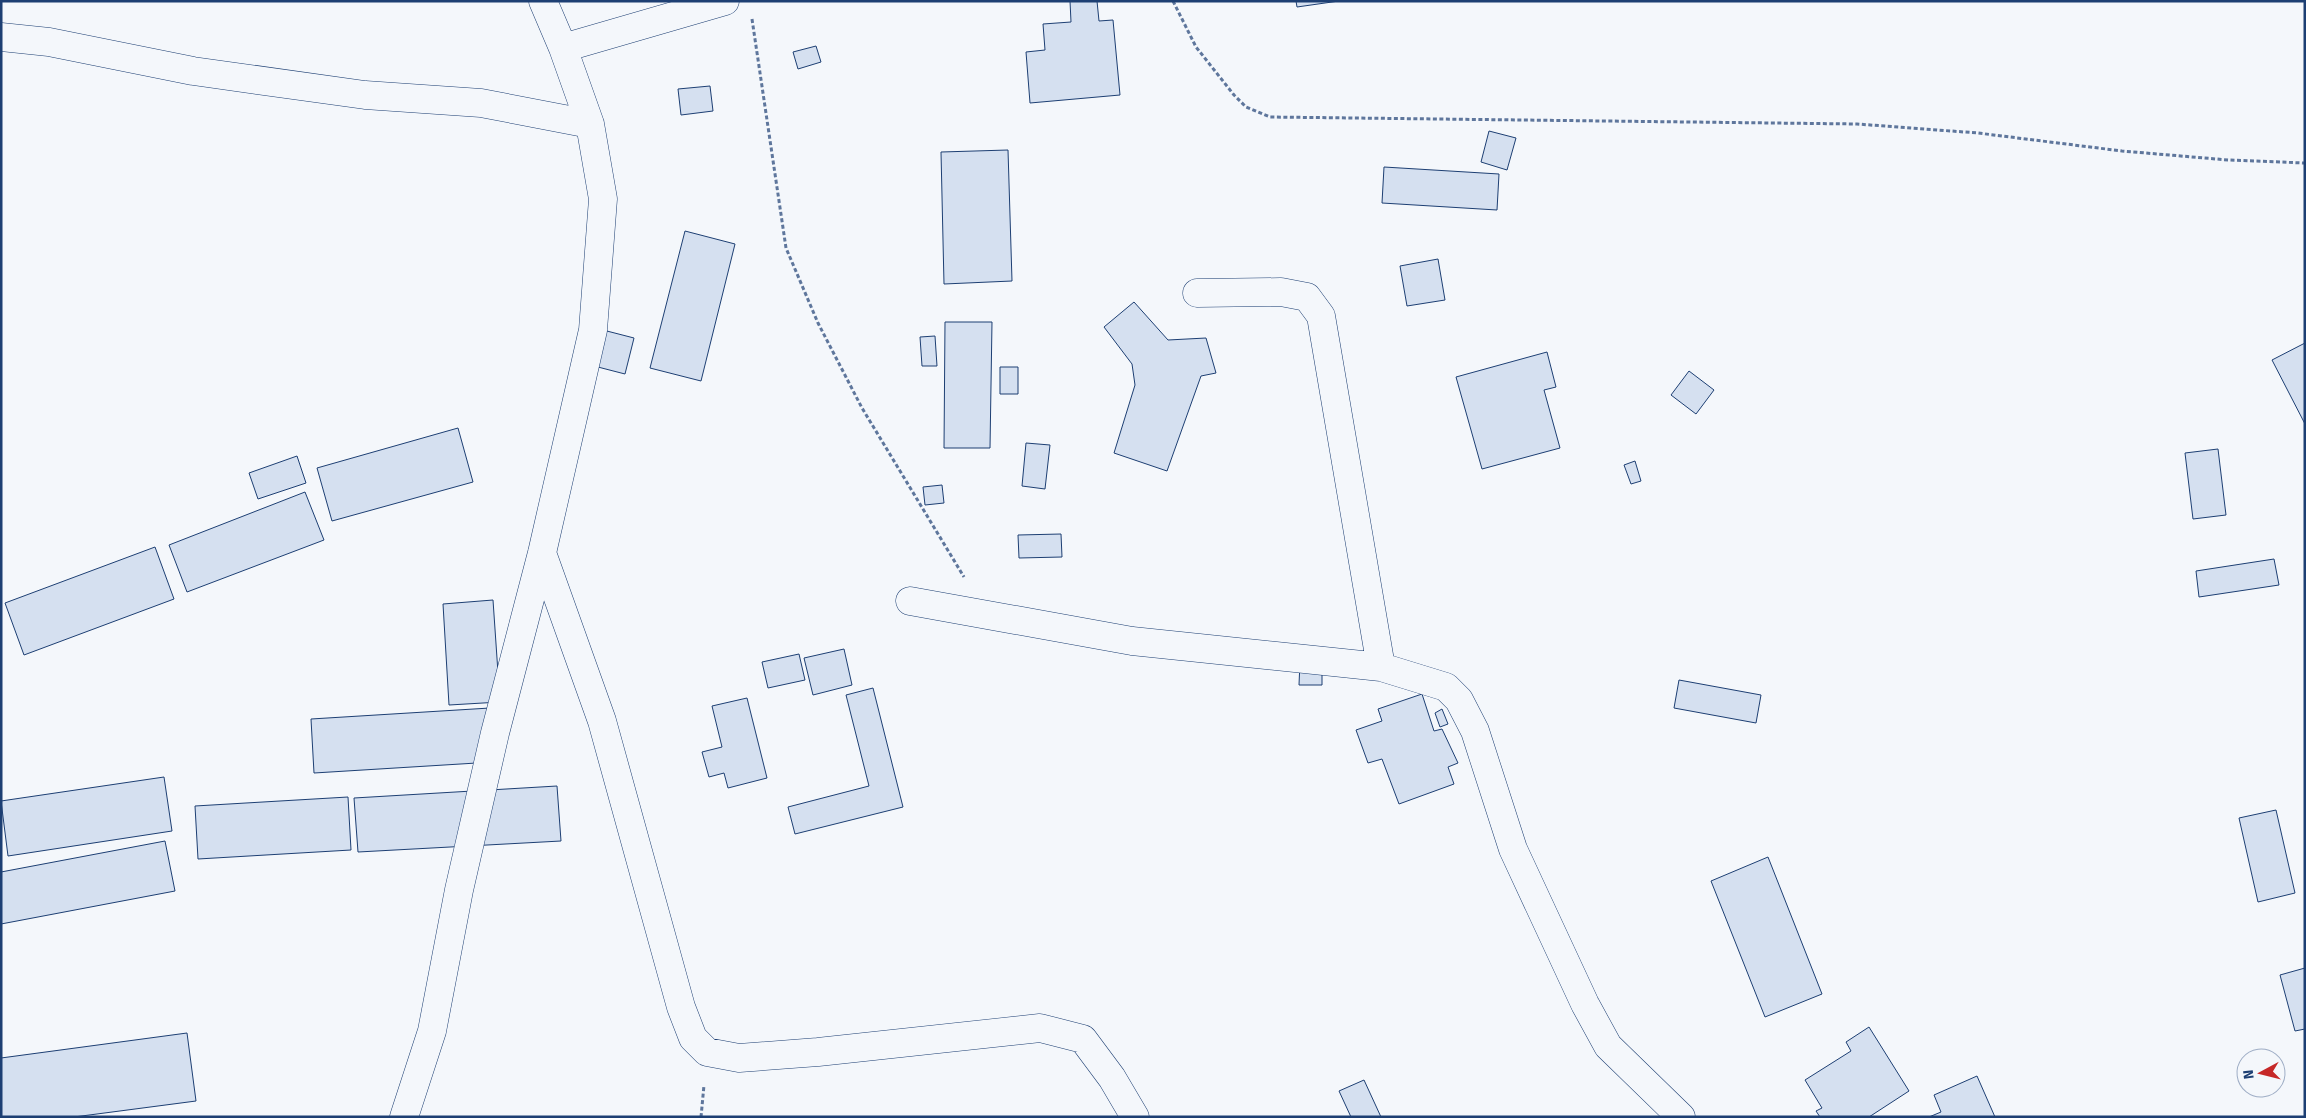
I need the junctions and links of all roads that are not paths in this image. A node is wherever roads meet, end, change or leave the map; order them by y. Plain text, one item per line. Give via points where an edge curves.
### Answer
1 (543, 1) edge
2 (725, 1) edge
3 (1, 37) edge
4 (563, 48) junction
5 (590, 124) junction
6 (1196, 293) dead end
7 (542, 553) junction
8 (910, 601) dead end
9 (1381, 667) junction
10 (404, 1117) edge
11 (1135, 1117) edge
12 (1681, 1117) edge

1 - 4 street
2 - 4 street
3 - 5 street via 48,42 194,71 365,95 482,103
4 - 5 street
5 - 7 street via 603,199 593,330
6 - 9 street via 1281,292 1307,297 1321,316
7 - 10 street via 467,853 432,1031
7 - 11 street via 602,721 681,1007 693,1038 707,1052 739,1058 1040,1028 1083,1039
8 - 9 street via 1132,641
9 - 12 street via 1446,687 1459,700 1475,731 1513,849 1585,1004 1608,1046

